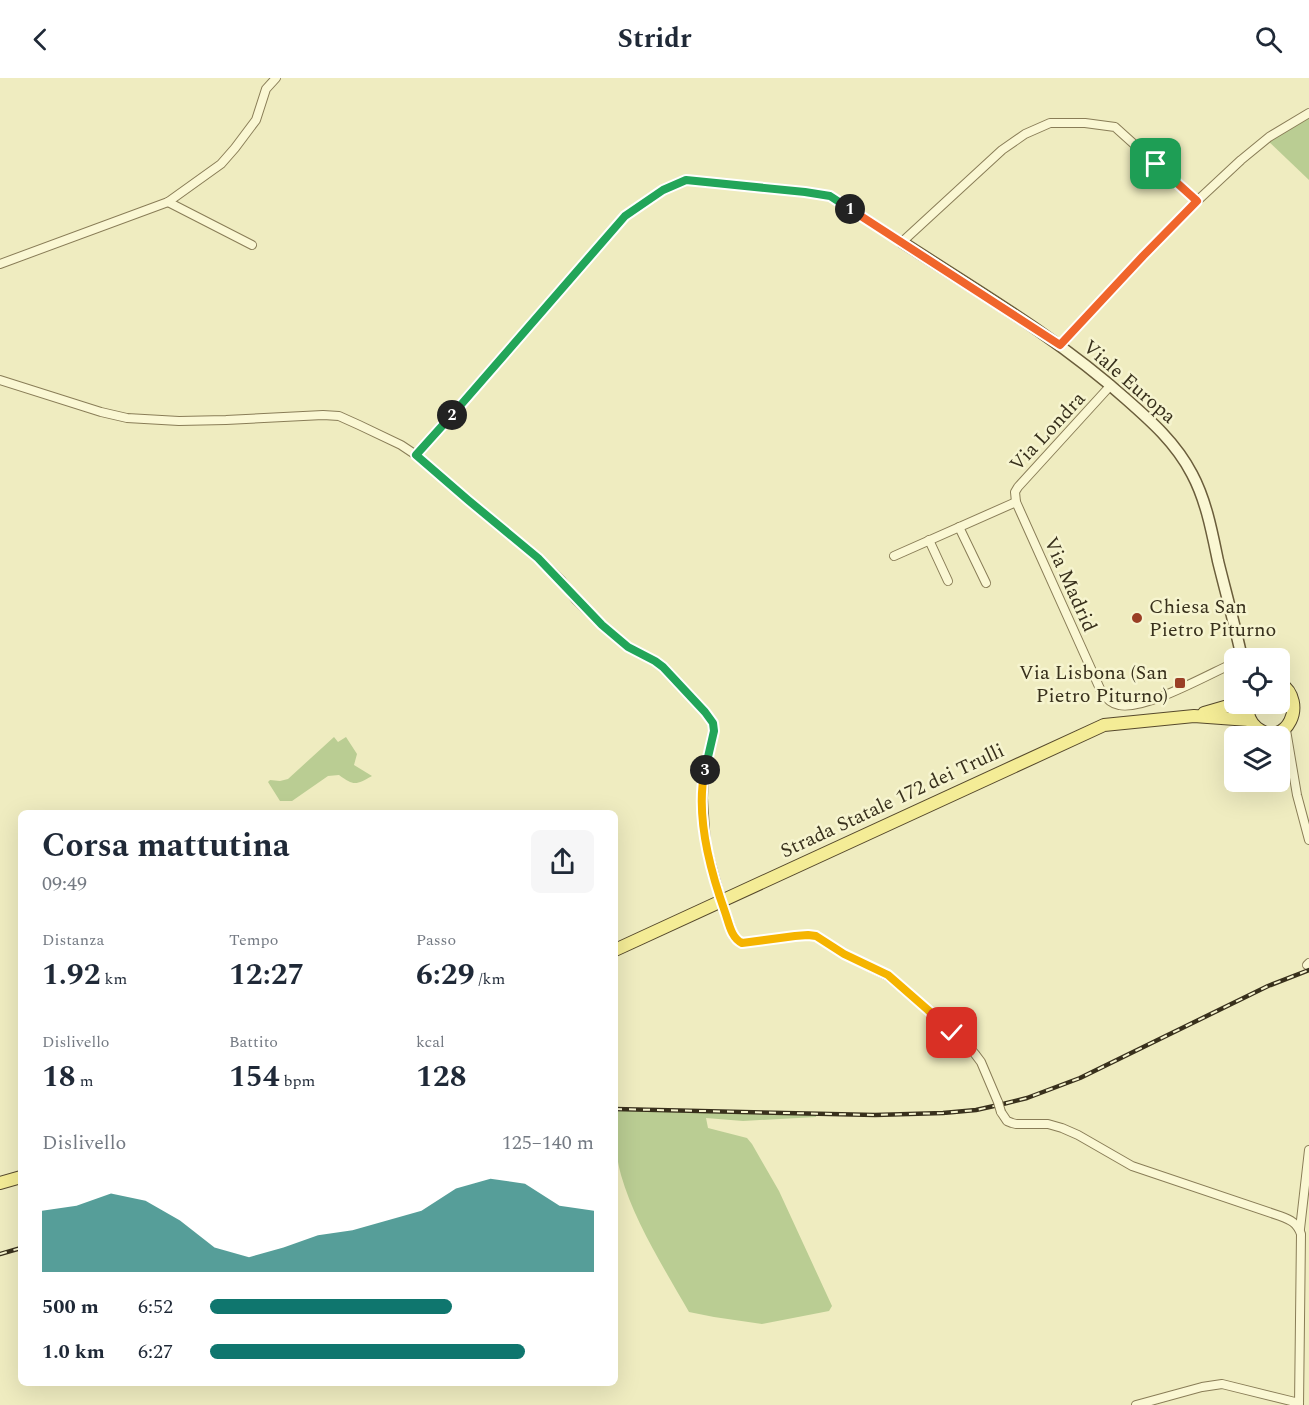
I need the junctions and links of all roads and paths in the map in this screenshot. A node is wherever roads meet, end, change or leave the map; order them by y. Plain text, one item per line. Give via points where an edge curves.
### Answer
1 (276, 78) edge
2 (1309, 113) edge
3 (1197, 201) junction
4 (168, 202) junction
5 (902, 242) junction
6 (252, 244) dead end
7 (0, 264) edge
8 (1060, 345) junction
9 (0, 380) edge
10 (1111, 385) junction
11 (416, 455) junction
12 (1016, 502) junction
13 (959, 527) junction
14 (929, 540) junction
15 (894, 555) dead end
16 (948, 581) dead end
17 (986, 583) dead end
18 (1240, 648) edge
19 (1224, 668) edge
20 (1290, 689) edge
21 (1224, 707) edge
22 (1248, 714) edge
23 (1194, 716) junction
24 (1250, 720) junction
25 (1254, 726) edge
26 (1290, 727) edge
27 (1290, 755) edge
28 (1290, 771) edge
29 (1294, 780) junction
30 (1309, 840) edge
31 (721, 900) junction
32 (618, 949) edge
33 (1309, 1150) edge
34 (18, 1178) edge
35 (0, 1183) edge
36 (1299, 1228) junction
37 (1305, 1295) edge
38 (1299, 1404) edge
39 (1136, 1405) edge

1 - 4 street via 266,89 256,120 235,148 220,164
2 - 3 street via 1269,137
3 - 5 street via 1115,127 1050,123 1002,150
3 - 8 street
4 - 6 street
4 - 7 street
5 - 8 street, Viale Europa
5 - 11 street via 830,196 686,180 663,190 625,216
8 - 10 street, Viale Europa
9 - 11 street via 127,418 203,421 339,416
10 - 12 street, Via Londra via 1018,487
10 - 18 street, Viale Europa via 1156,425 1193,475 1208,514
11 - 31 street via 538,558 611,633 663,667 713,723 704,774 703,810 706,845
12 - 13 street
12 - 19 street, Via Madrid via 1106,698 1120,706 1150,702
13 - 14 street
13 - 17 street
14 - 15 street
14 - 16 street
20 - 26 main road via 1297,694 1299,716
21 - 23 main road, Strada Statale 172 dei Trulli
22 - 24 main road
23 - 24 main road, Strada Statale 172 dei Trulli
23 - 31 main road, Strada Statale 172 dei Trulli via 1104,725
24 - 25 main road
27 - 29 street
28 - 29 street
29 - 30 street
31 - 32 main road, Strada Statale 172 dei Trulli
31 - 36 street, bridge via 734,937 742,943 816,936 888,975 975,1054 1007,1121 1062,1128 1132,1166 1281,1216
33 - 36 street
34 - 35 main road
36 - 37 street
37 - 38 street
38 - 39 street via 1222,1384

